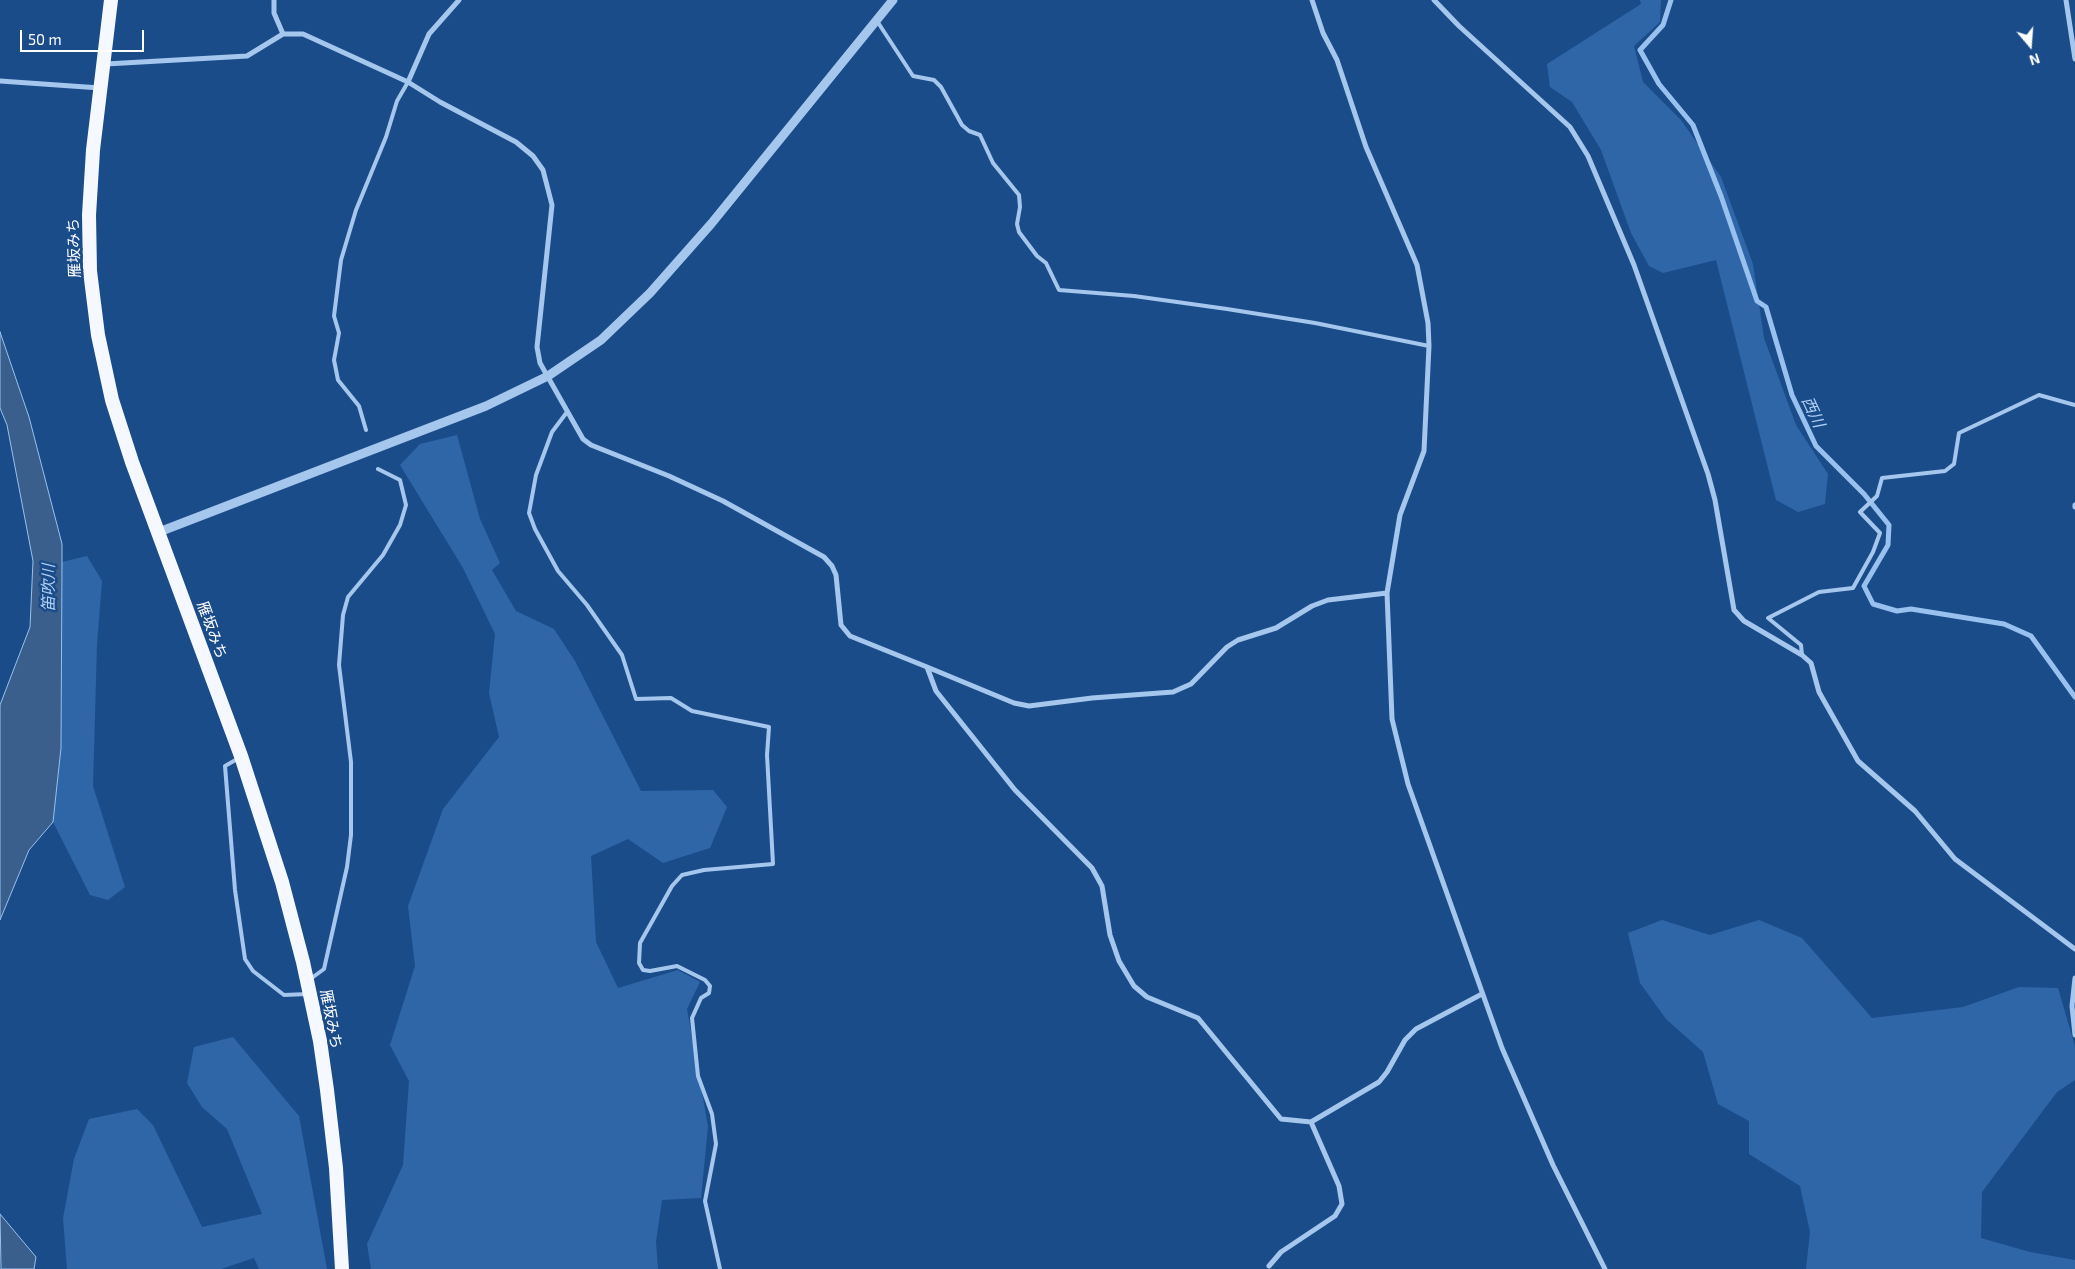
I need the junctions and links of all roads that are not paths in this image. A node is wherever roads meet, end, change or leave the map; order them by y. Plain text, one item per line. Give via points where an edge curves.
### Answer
1 (111, 0) edge
2 (274, 0) edge
3 (459, 0) edge
4 (893, 0) edge
5 (1312, 0) edge
6 (1434, 0) edge
7 (2066, 0) edge
8 (877, 21) junction
9 (283, 34) junction
10 (2075, 60) edge
11 (103, 64) junction
12 (0, 81) edge
13 (408, 82) junction
14 (100, 88) junction
15 (1429, 346) junction
16 (548, 376) junction
17 (2075, 405) edge
18 (567, 412) junction
19 (366, 430) dead end
20 (378, 469) dead end
21 (159, 532) junction
22 (1387, 594) junction
23 (1802, 655) junction
24 (926, 667) junction
25 (241, 756) junction
26 (2075, 949) edge
27 (2075, 978) edge
28 (309, 987) junction
29 (1482, 994) junction
30 (2075, 1035) edge
31 (1311, 1122) junction
32 (1269, 1267) edge
33 (342, 1269) edge
34 (720, 1269) edge
35 (1605, 1269) edge

1 - 11 highway, 雁坂みち
2 - 9 street via 274,13
3 - 13 street via 429,34
4 - 8 street
5 - 15 street via 1337,60 1366,147 1417,265
6 - 23 street via 1570,127 1588,156 1634,265 1708,474 1734,610 1744,621
7 - 10 street
8 - 15 lane via 914,76 934,80 962,125 980,135 993,163 1019,195 1019,232 1046,263 1060,290 1134,296 1237,311
8 - 16 street via 711,224 650,293 601,340
9 - 11 street via 247,56
9 - 13 street via 303,34
11 - 14 highway, 雁坂みち
12 - 14 street
13 - 16 street via 516,142 533,156 543,170 552,205 537,347 540,363
13 - 19 lane via 397,101 356,210 338,279 334,316 339,333 334,360 336,373 359,406
14 - 21 highway, 雁坂みち via 89,215 90,271 98,335 112,400
15 - 22 street via 1424,451 1400,515
16 - 18 street
16 - 21 street via 486,406
17 - 23 lane via 2040,395 1959,433 1954,464 1945,471 1882,478 1877,496 1860,512 1880,533 1853,588 1819,592 1768,618 1801,645
18 - 24 street via 583,440 591,445 723,501 824,557 836,575 841,625 850,636
18 - 34 lane via 552,432 536,475 529,513 558,572 587,605 622,655 636,698 671,698 692,711 768,727 773,864 682,875 672,886 640,943 643,970 678,966 710,986 709,993 701,998 692,1018 698,1076 712,1114 716,1144 705,1201
20 - 28 lane via 400,480 406,505 400,525 383,555 348,597 343,615 339,665 351,762 351,834 347,867 324,969
21 - 25 highway, 雁坂みち
22 - 24 street via 1328,600 1312,606 1276,628 1238,640 1191,684 1173,692 1029,706 1014,703
22 - 29 street via 1392,719 1408,784
23 - 26 street via 1811,663 1819,692 1858,761 1915,811 1955,859
24 - 31 street via 936,691 1015,790 1092,868 1102,886 1110,935 1119,961 1134,986 1147,998 1198,1018 1281,1119
25 - 28 highway, 雁坂みち via 282,882
25 - 28 lane via 225,766 235,890 245,959 253,971 284,995
27 - 30 street via 2072,1006
28 - 33 highway, 雁坂みち via 320,1041 335,1158
29 - 31 street via 1416,1028 1379,1082
29 - 35 street via 1554,1165
31 - 32 street via 1339,1186 1342,1204 1335,1216 1281,1252

